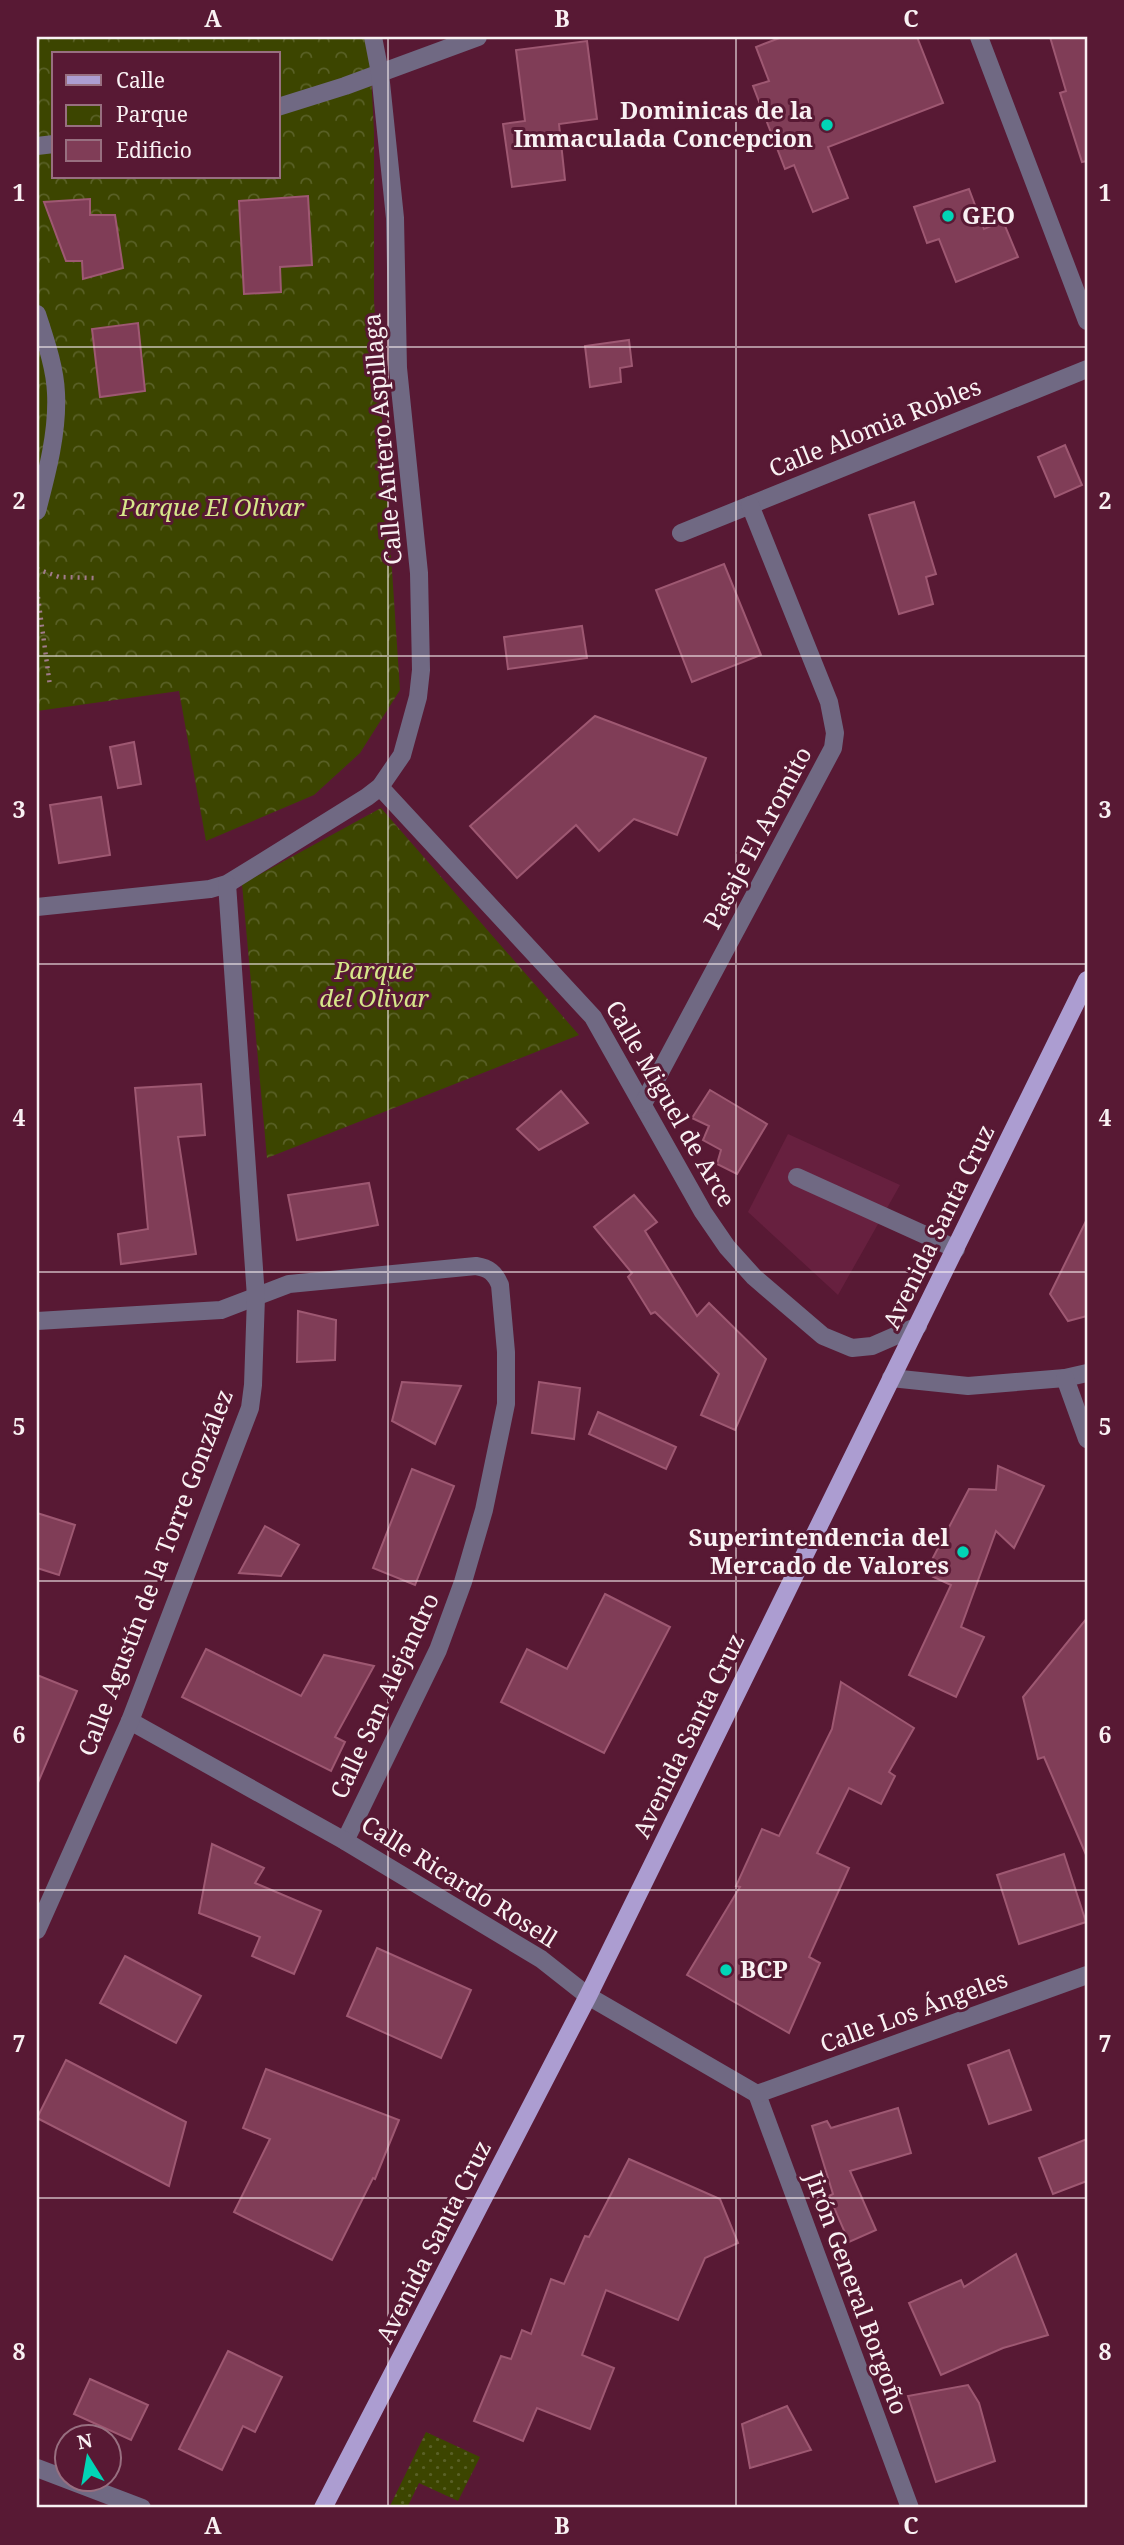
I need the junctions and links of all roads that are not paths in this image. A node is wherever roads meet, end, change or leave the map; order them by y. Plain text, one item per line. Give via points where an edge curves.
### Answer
1 (373, 37) edge
2 (478, 37) edge
3 (979, 37) edge
4 (380, 74) junction
5 (280, 106) edge
6 (37, 314) edge
7 (1087, 321) edge
8 (1087, 369) edge
9 (42, 464) edge
10 (750, 505) junction
11 (37, 511) edge
12 (681, 533) dead end
13 (380, 788) junction
14 (227, 884) junction
15 (37, 907) edge
16 (1087, 980) edge
17 (643, 1104) junction
18 (797, 1177) dead end
19 (956, 1249) junction
20 (256, 1297) junction
21 (37, 1321) edge
22 (918, 1326) junction
23 (1087, 1373) edge
24 (891, 1378) junction
25 (1065, 1378) junction
26 (1087, 1439) edge
27 (130, 1721) junction
28 (345, 1841) junction
29 (37, 1930) edge
30 (1087, 1975) edge
31 (588, 1996) junction
32 (757, 2094) junction
33 (37, 2468) edge
34 (142, 2508) edge
35 (323, 2508) edge
36 (909, 2508) edge

1 - 4 street, Calle Antero Aspillaga
2 - 4 street
3 - 7 street
4 - 5 street
4 - 13 street, Calle Antero Aspillaga via 395,218 398,368 419,573 421,670 402,755
6 - 9 street via 56,390 56,413
8 - 10 street, Calle Alomia Robles
9 - 11 street
10 - 12 street, Calle Alomia Robles
10 - 17 street, Pasaje El Aromito via 829,702 833,748
13 - 14 street
13 - 17 street, Calle Miguel de Arce via 579,1000
14 - 15 street
14 - 20 street, Calle Agustín de la Torre González
16 - 19 main road, Avenida Santa Cruz
17 - 22 street, Calle Miguel de Arce via 727,1247 822,1336 852,1348 872,1346
18 - 19 street
19 - 22 main road, Avenida Santa Cruz
20 - 21 street, Calle San Alejandro via 221,1310
20 - 27 street, Calle Agustín de la Torre González via 250,1408
20 - 28 street, Calle San Alejandro via 289,1284 476,1266 492,1271 500,1285 506,1404 481,1520 438,1650
22 - 24 main road, Avenida Santa Cruz
23 - 25 street
24 - 25 street via 968,1386
24 - 31 main road, Avenida Santa Cruz
25 - 26 street
27 - 28 street, Calle Ricardo Rosell
27 - 29 street, Calle Agustín de la Torre González
28 - 31 street, Calle Ricardo Rosell via 541,1959
30 - 32 street, Calle Los Ángeles
31 - 32 street, Calle Ricardo Rosell
31 - 35 main road, Avenida Santa Cruz
32 - 36 street, Jirón General Borgoño
33 - 34 street

